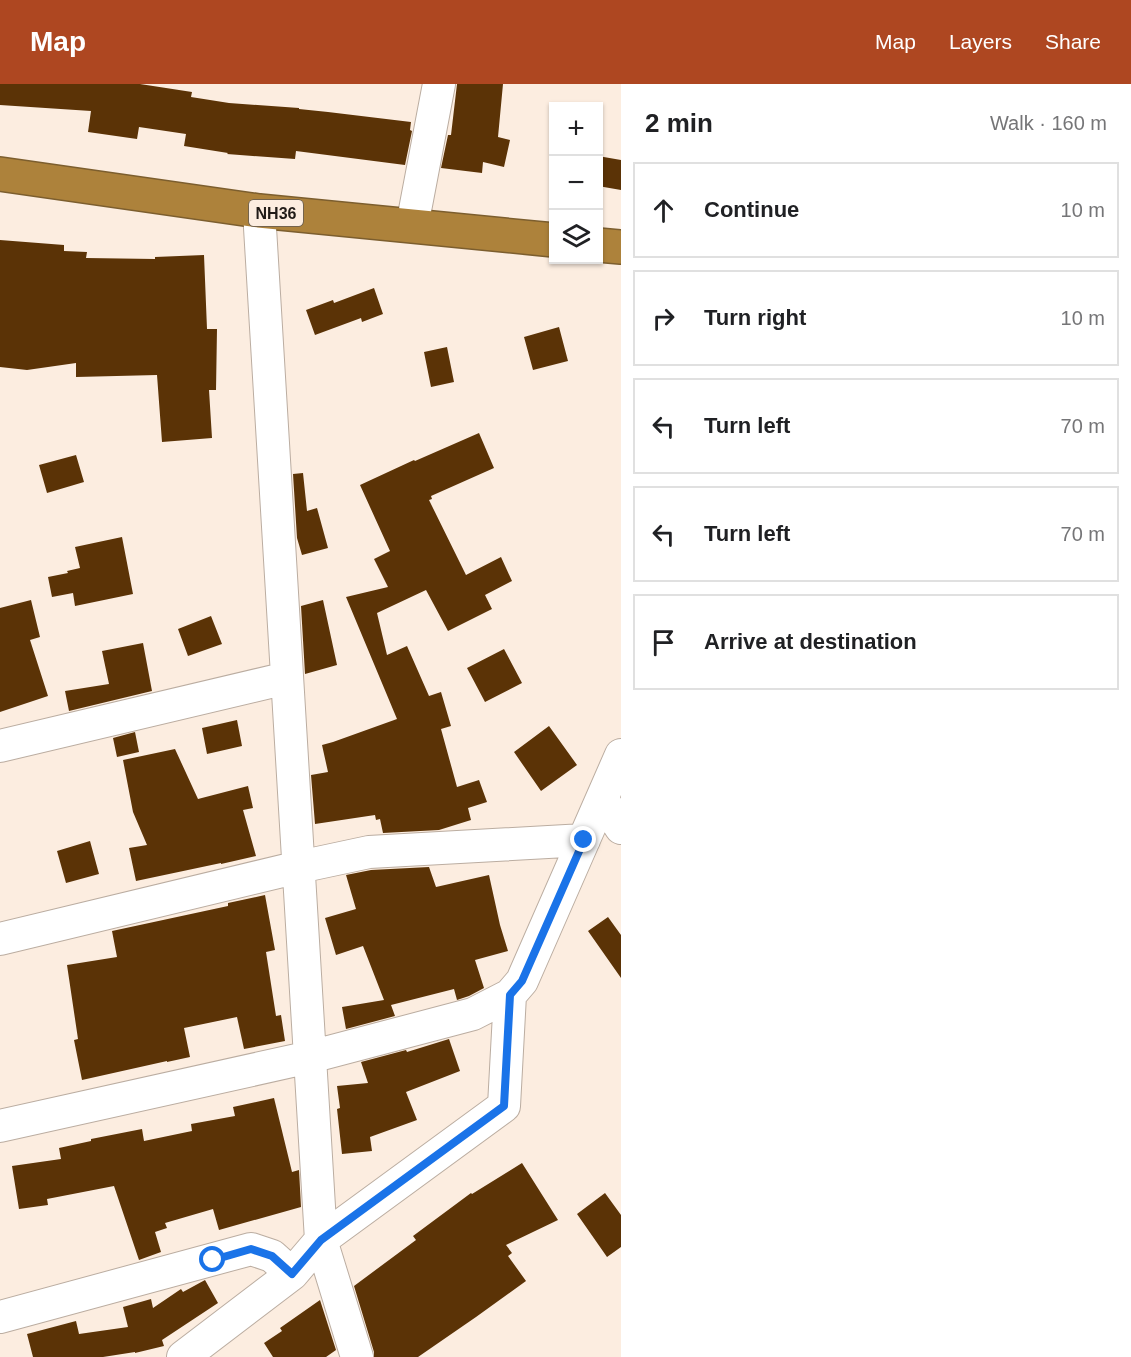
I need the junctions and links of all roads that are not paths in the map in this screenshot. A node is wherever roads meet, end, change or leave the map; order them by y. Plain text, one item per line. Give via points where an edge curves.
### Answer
1 (440, 84) edge
2 (0, 174) edge
3 (259, 211) junction
4 (412, 226) junction
5 (549, 240) edge
6 (603, 245) edge
7 (621, 247) edge
8 (287, 678) junction
9 (0, 746) edge
10 (621, 755) edge
11 (602, 799) junction
12 (621, 828) edge
13 (584, 840) junction
14 (299, 867) junction
15 (0, 939) edge
16 (510, 995) junction
17 (310, 1057) junction
18 (0, 1126) edge
19 (321, 1240) junction
20 (292, 1274) junction
21 (0, 1317) edge
22 (183, 1357) edge
23 (357, 1357) edge

1 - 4 street
2 - 3 highway, NH36
3 - 4 highway, NH36
3 - 8 street
4 - 5 highway, NH36
6 - 7 highway
8 - 9 street
8 - 14 street
10 - 11 street
11 - 12 street
11 - 13 street
13 - 14 street via 369,852
13 - 16 street via 522,981
14 - 15 street
14 - 17 street
16 - 17 street via 473,1014
16 - 19 street via 504,1106
17 - 18 street
17 - 19 street
19 - 20 street
19 - 23 street
20 - 21 street via 272,1256 251,1249
20 - 22 street

